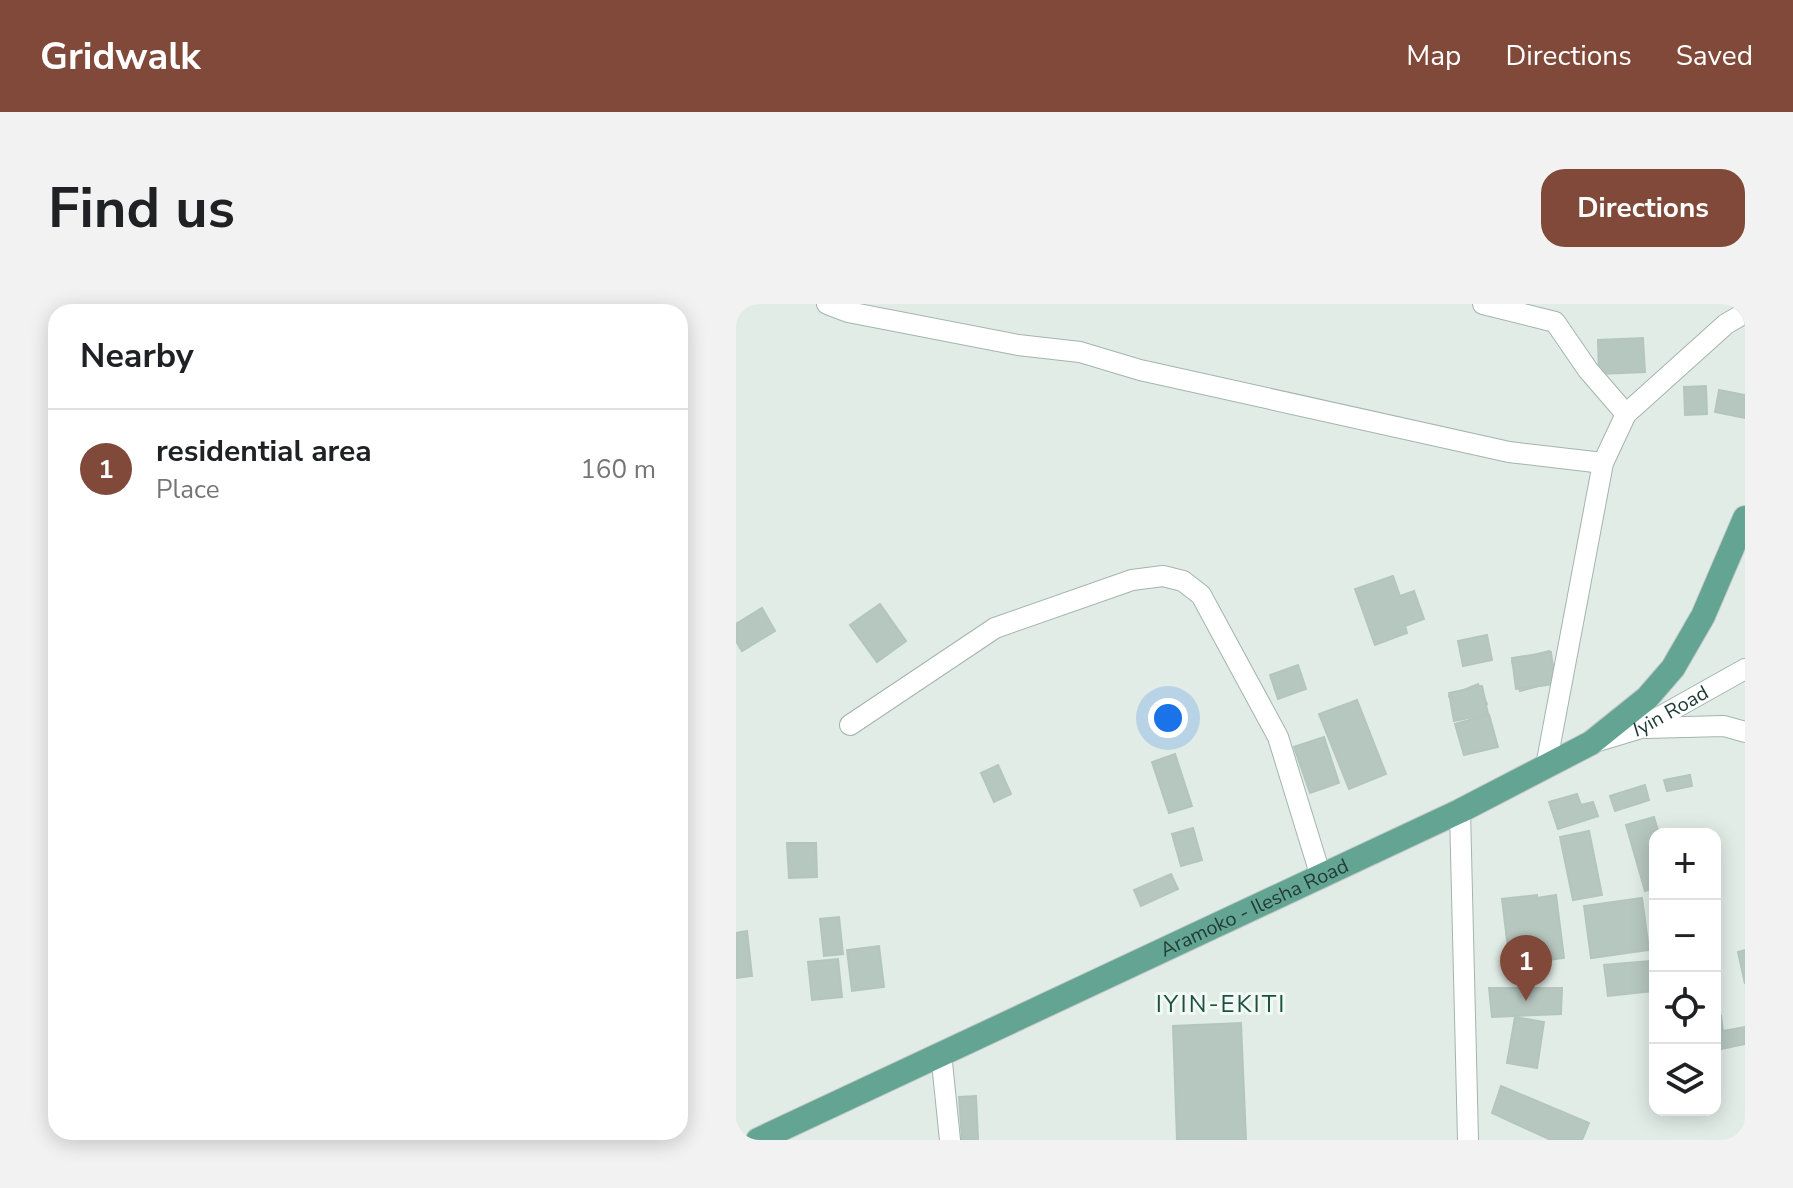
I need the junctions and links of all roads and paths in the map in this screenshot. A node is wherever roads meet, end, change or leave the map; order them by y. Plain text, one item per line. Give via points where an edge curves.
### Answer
1 (827, 304) edge
2 (1483, 304) edge
3 (1552, 313) edge
4 (1745, 313) edge
5 (1626, 414) junction
6 (1603, 463) junction
7 (1745, 518) edge
8 (1745, 669) edge
9 (850, 725) dead end
10 (1638, 729) junction
11 (1745, 732) edge
12 (1591, 743) junction
13 (1546, 766) junction
14 (1460, 811) junction
15 (1321, 877) junction
16 (941, 1053) junction
17 (758, 1140) edge
18 (950, 1140) edge
19 (1468, 1140) edge

1 - 6 street via 1018,345 1080,352 1509,452
2 - 3 street
3 - 5 street via 1588,370
4 - 5 street
5 - 6 street
6 - 13 street
7 - 12 main road, Aramoko - Ilesha Road via 1703,616 1673,668 1647,698
8 - 10 street, Iyin Road
9 - 15 street via 995,628 1132,580 1163,576 1183,581 1201,595 1278,737
10 - 11 street via 1724,726
10 - 12 street, Iyin Road
12 - 13 main road, Aramoko - Ilesha Road
13 - 14 main road, Aramoko - Ilesha Road
14 - 15 main road, Aramoko - Ilesha Road
14 - 19 street
15 - 16 main road, Aramoko - Ilesha Road
16 - 17 main road, Aramoko - Ilesha Road
16 - 18 street

